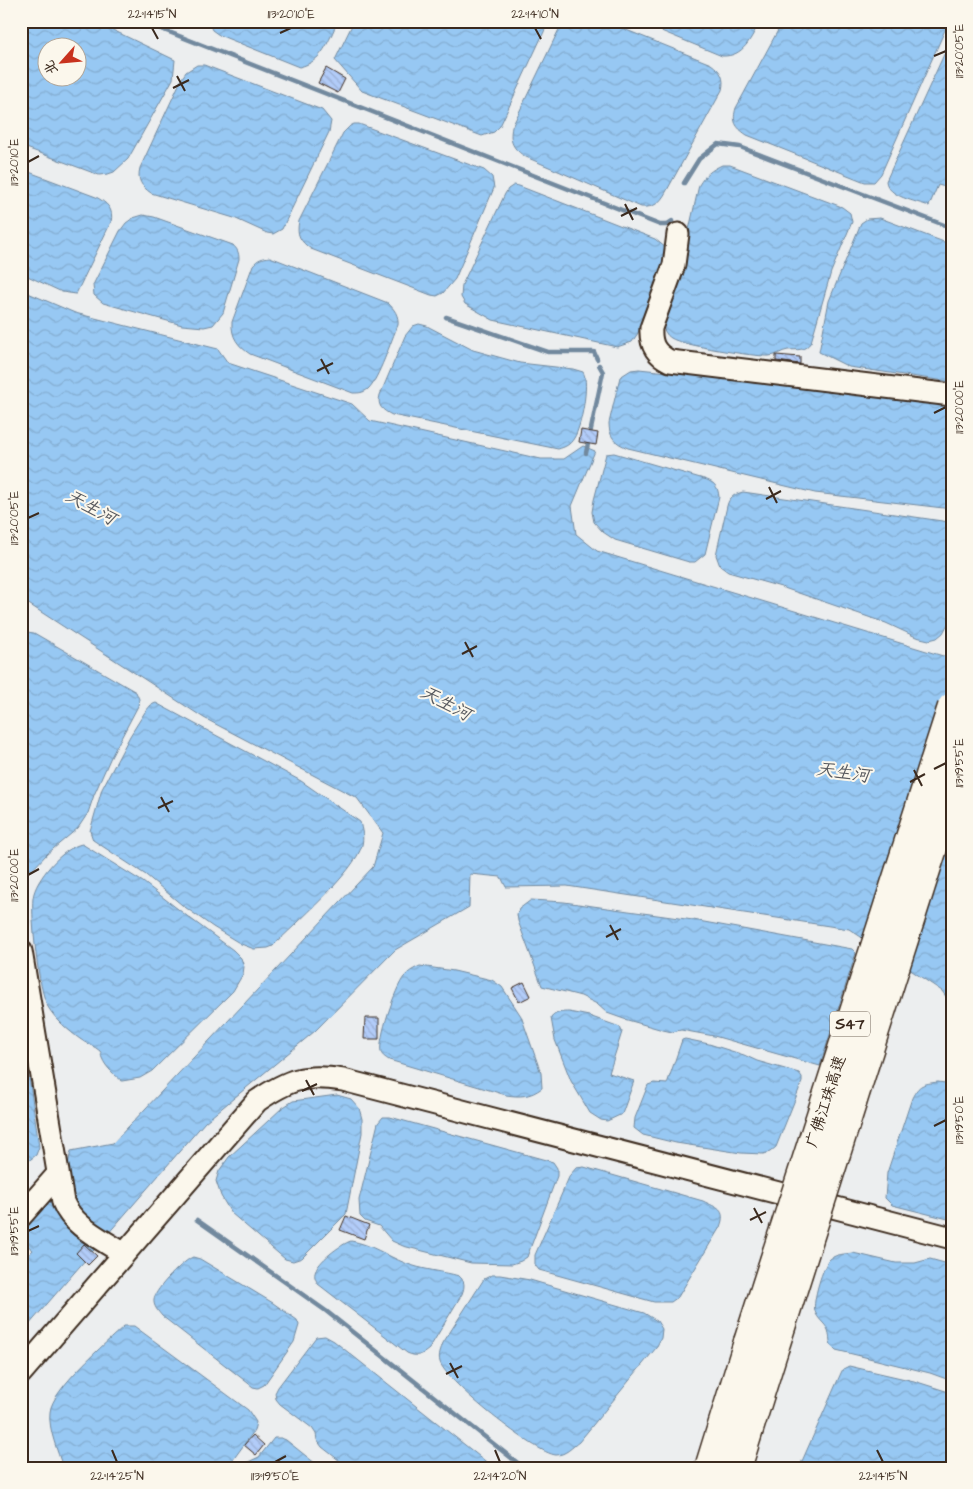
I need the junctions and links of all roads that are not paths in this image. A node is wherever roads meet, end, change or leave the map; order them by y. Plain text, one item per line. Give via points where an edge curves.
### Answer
1 (678, 234) dead end
2 (952, 396) edge
3 (952, 707) edge
4 (952, 788) edge
5 (21, 951) edge
6 (57, 1174) junction
7 (21, 1216) edge
8 (952, 1238) edge
9 (124, 1254) junction
10 (761, 1345) junction
11 (21, 1373) edge
12 (709, 1468) edge
13 (736, 1468) edge

1 - 2 street via 674,265 650,328 653,347 660,356 670,360
3 - 10 highway, 广佛江珠高速 / S47, bridge
4 - 10 highway, 广佛江珠高速 / S47, bridge
5 - 6 street
6 - 7 street
6 - 9 street via 63,1202 73,1220
8 - 9 street via 320,1076 297,1079 257,1101
9 - 11 street
10 - 12 highway, 广佛江珠高速 / S47
10 - 13 highway, 广佛江珠高速 / S47

